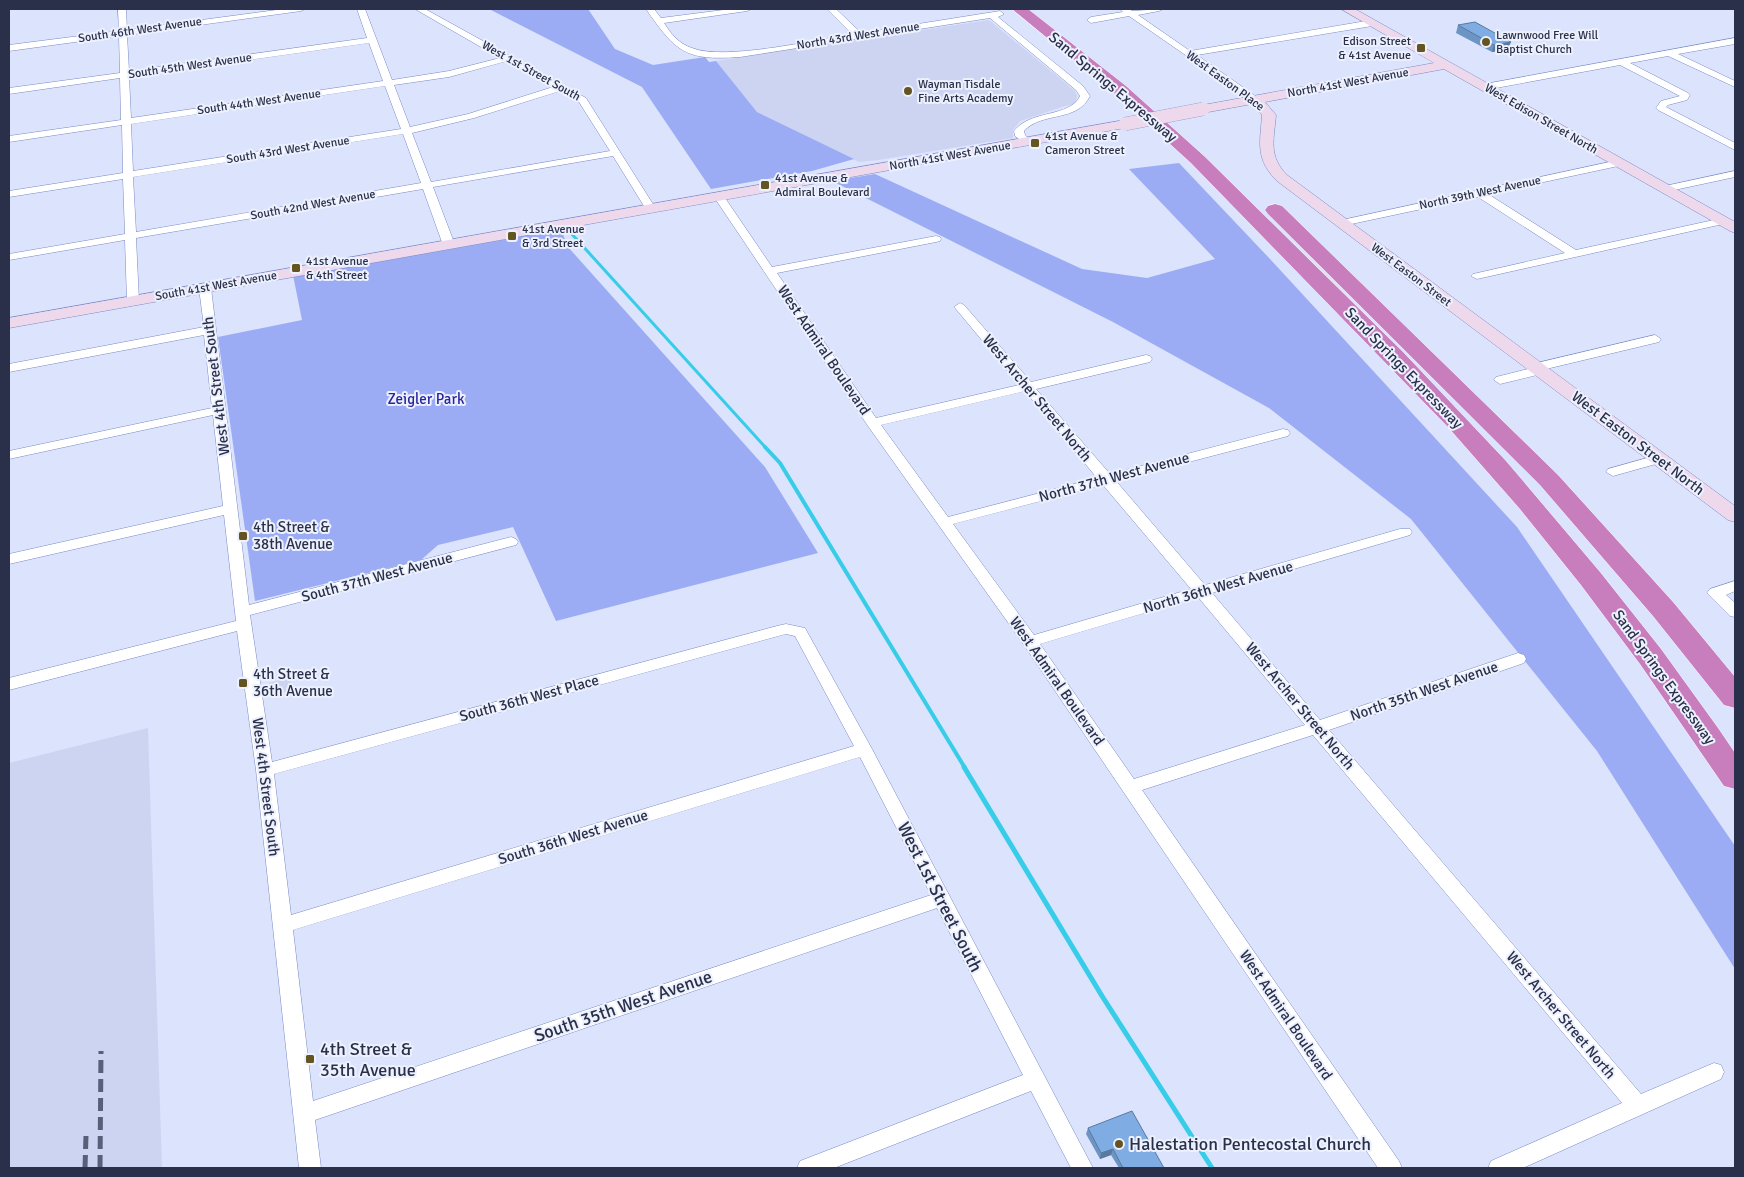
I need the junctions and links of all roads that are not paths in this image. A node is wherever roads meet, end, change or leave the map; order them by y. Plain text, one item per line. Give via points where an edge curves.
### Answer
1 (122, 9) edge
2 (301, 9) edge
3 (361, 9) edge
4 (419, 9) edge
5 (650, 9) edge
6 (747, 9) edge
7 (831, 9) edge
8 (1042, 9) edge
9 (1158, 9) edge
10 (1347, 9) edge
11 (1127, 11) edge
12 (1003, 13) edge
13 (1091, 20) dead end
14 (659, 22) junction
15 (1372, 23) junction
16 (122, 32) junction
17 (859, 36) junction
18 (371, 40) junction
19 (1735, 41) edge
20 (9, 48) edge
21 (1669, 53) junction
22 (1189, 54) junction
23 (509, 58) junction
24 (1620, 62) junction
25 (1446, 65) junction
26 (124, 75) junction
27 (387, 83) junction
28 (1735, 84) edge
29 (562, 87) junction
30 (1485, 87) junction
31 (9, 91) edge
32 (1255, 100) junction
33 (127, 122) junction
34 (405, 131) junction
35 (9, 139) edge
36 (1027, 142) junction
37 (1735, 147) edge
38 (616, 153) junction
39 (1619, 163) junction
40 (1735, 174) edge
41 (129, 175) junction
42 (1282, 178) joint
43 (425, 185) junction
44 (1665, 189) junction
45 (1479, 193) junction
46 (9, 194) edge
47 (719, 197) junction
48 (651, 209) junction
49 (1342, 223) junction
50 (1729, 225) edge
51 (132, 236) junction
52 (936, 239) dead end
53 (449, 244) junction
54 (1576, 255) junction
55 (9, 257) edge
56 (770, 271) junction
57 (1477, 276) dead end
58 (205, 288) junction
59 (133, 301) junction
60 (960, 307) dead end
61 (9, 323) edge
62 (210, 330) junction
63 (1655, 338) dead end
64 (1146, 359) dead end
65 (9, 368) edge
66 (1539, 369) junction
67 (1500, 380) dead end
68 (1028, 387) junction
69 (219, 410) junction
70 (873, 423) junction
71 (1283, 433) dead end
72 (9, 455) edge
73 (1658, 459) junction
74 (1613, 472) dead end
75 (1106, 479) junction
76 (230, 509) junction
77 (1735, 516) edge
78 (945, 522) junction
79 (1405, 532) dead end
80 (511, 542) dead end
81 (9, 559) edge
82 (1735, 586) edge
83 (1202, 592) junction
84 (1735, 612) edge
85 (243, 618) junction
86 (794, 630) joint
87 (1030, 641) junction
88 (1518, 659) dead end
89 (9, 684) edge
90 (1735, 697) edge
91 (1318, 727) junction
92 (864, 749) junction
93 (265, 770) junction
94 (1735, 777) edge
95 (1131, 787) junction
96 (942, 899) junction
97 (283, 925) junction
98 (1714, 1072) dead end
99 (1035, 1080) junction
100 (1638, 1106) junction
101 (304, 1114) junction
102 (310, 1168) edge
103 (808, 1168) edge
104 (1082, 1168) edge
105 (1391, 1168) edge
106 (1499, 1168) edge

1 - 16 street
2 - 16 street, South 46th West Avenue
3 - 18 street
4 - 23 street, West 1st Street South
5 - 14 street
6 - 14 street
7 - 17 street
8 - 90 highway, Sand Springs Expressway via 1119,69 1199,138 1482,412 1577,511
9 - 11 street
10 - 15 street, West Edison Street North
11 - 13 street
11 - 22 street, West Easton Place
12 - 17 street, North 43rd West Avenue
12 - 36 street via 1086,96 1075,108 1025,124 1020,136
12 - 94 highway, Sand Springs Expressway via 1096,70 1179,142 1438,401 1598,588
14 - 17 street, North 43rd West Avenue via 681,46 716,55
15 - 22 street
15 - 25 street, West Edison Street North
16 - 20 street, South 46th West Avenue
16 - 26 street
18 - 26 street, South 45th West Avenue
18 - 27 street
19 - 21 street
21 - 24 street
21 - 28 street
22 - 32 street, West Easton Place
23 - 27 street, South 44th West Avenue via 466,70
23 - 29 street, West 1st Street South
24 - 30 street
24 - 37 street via 1685,95 1664,103 1661,108
25 - 30 street, West Edison Street North
25 - 32 street, North 41st West Avenue
26 - 31 street, South 45th West Avenue
26 - 33 street
27 - 33 street, South 44th West Avenue
27 - 34 street
29 - 34 street, South 43rd West Avenue via 457,121
29 - 38 street, West 1st Street South via 588,105
30 - 39 street, West Edison Street North
32 - 36 street, North 41st West Avenue, bridge
32 - 42 street, West Easton Place via 1269,115 1266,152 1273,169
33 - 35 street, South 44th West Avenue
33 - 41 street
34 - 41 street, South 43rd West Avenue
34 - 43 street
36 - 47 street, North 41st West Avenue
38 - 43 street, South 42nd West Avenue
38 - 48 street, West 1st Street South
39 - 44 street, West Edison Street North
39 - 45 street, North 39th West Avenue
40 - 44 street
41 - 46 street, South 43rd West Avenue
41 - 51 street
42 - 49 street, West Easton Street
43 - 51 street, South 42nd West Avenue
43 - 53 street
44 - 50 street, West Edison Street North
45 - 49 street, North 39th West Avenue
45 - 54 street
47 - 48 street, South 41st West Avenue
47 - 56 street, West Admiral Boulevard
48 - 53 street, South 41st West Avenue
49 - 66 street, West Easton Street
50 - 54 street
51 - 55 street, South 42nd West Avenue
51 - 59 street
52 - 56 street
53 - 58 street, South 41st West Avenue
54 - 57 street
56 - 70 street, West Admiral Boulevard
58 - 59 street, South 41st West Avenue
58 - 62 street, West 4th Street South
59 - 61 street, South 41st West Avenue
60 - 68 street, West Archer Street North
62 - 65 street
62 - 69 street, West 4th Street South
63 - 66 street
64 - 68 street
66 - 67 street
66 - 73 street, West Easton Street North
68 - 70 street
68 - 75 street, West Archer Street North
69 - 72 street
69 - 76 street, West 4th Street South
70 - 78 street, West Admiral Boulevard
71 - 75 street, North 37th West Avenue
73 - 74 street
73 - 77 street, West Easton Street North
75 - 78 street, North 37th West Avenue
75 - 83 street, West Archer Street North
76 - 81 street
76 - 85 street, West 4th Street South
78 - 87 street, West Admiral Boulevard
79 - 83 street, North 36th West Avenue
80 - 85 street, South 37th West Avenue
82 - 84 street via 1715,593
83 - 87 street, North 36th West Avenue
83 - 91 street, West Archer Street North
85 - 89 street, South 37th West Avenue
85 - 93 street, West 4th Street South
86 - 92 street, West 1st Street South via 804,637
86 - 93 street, South 36th West Place via 777,631
87 - 95 street, West Admiral Boulevard
88 - 91 street, North 35th West Avenue
91 - 95 street, North 35th West Avenue
91 - 100 street, West Archer Street North
92 - 96 street, West 1st Street South
92 - 97 street, South 36th West Avenue
93 - 97 street, West 4th Street South
95 - 105 street, West Admiral Boulevard
96 - 99 street, West 1st Street South
96 - 101 street, South 35th West Avenue
97 - 101 street, West 4th Street South
98 - 100 street
99 - 103 street
99 - 104 street, West 1st Street South
100 - 106 street
101 - 102 street, West 4th Street South

